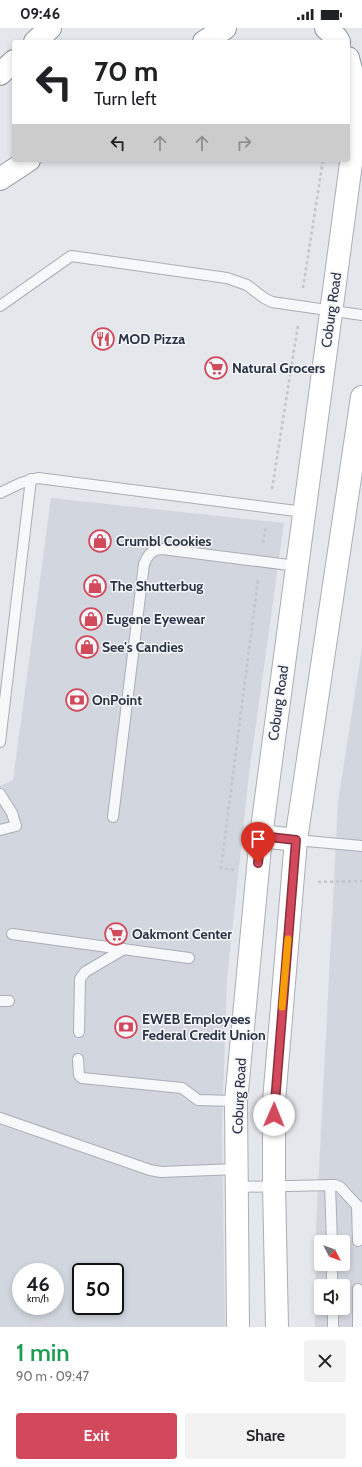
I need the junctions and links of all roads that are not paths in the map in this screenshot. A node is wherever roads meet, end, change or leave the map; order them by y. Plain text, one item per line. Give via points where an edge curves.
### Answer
1 (50, 28) edge
2 (225, 28) edge
3 (326, 28) edge
4 (37, 40) edge
5 (207, 40) edge
6 (338, 40) edge
7 (12, 63) edge
8 (350, 63) edge
9 (0, 74) edge
10 (361, 91) edge
11 (26, 162) edge
12 (0, 179) edge
13 (0, 306) edge
14 (331, 310) junction
15 (362, 315) edge
16 (362, 397) edge
17 (31, 479) junction
18 (0, 493) edge
19 (304, 512) junction
20 (297, 566) junction
21 (0, 742) edge
22 (0, 794) edge
23 (113, 817) dead end
24 (0, 830) edge
25 (261, 836) junction
26 (296, 840) junction
27 (362, 846) edge
28 (12, 934) dead end
29 (124, 949) junction
30 (188, 958) dead end
31 (79, 1032) dead end
32 (78, 1059) dead end
33 (236, 1102) junction
34 (0, 1118) edge
35 (237, 1178) junction
36 (330, 1185) junction
37 (274, 1186) junction
38 (359, 1208) edge
39 (332, 1235) edge
40 (358, 1241) dead end
41 (358, 1289) dead end
42 (333, 1315) edge
43 (238, 1327) edge
44 (277, 1327) edge
45 (333, 1327) edge
46 (358, 1327) edge

1 - 4 main road
2 - 5 main road
3 - 6 main road
7 - 9 main road
8 - 10 main road
10 - 14 main road, Coburg Road
11 - 12 main road
13 - 14 lane via 71,256 227,278 247,285 272,302
14 - 15 lane
14 - 19 main road, Coburg Road
16 - 26 main road
17 - 18 lane
17 - 19 lane
17 - 21 lane
19 - 20 main road, Coburg Road
20 - 23 lane via 162,549 156,549 149,555 144,564
20 - 25 main road, Coburg Road
22 - 24 lane via 12,813 16,826
25 - 26 main road
25 - 33 main road, Coburg Road
26 - 27 lane
26 - 37 main road via 274,1101
28 - 29 lane
29 - 30 lane
29 - 31 lane via 82,975 79,982
32 - 33 lane via 79,1075 82,1078 182,1088 198,1100
33 - 35 main road, Coburg Road
34 - 35 lane via 150,1170
35 - 37 lane
35 - 43 main road, Coburg Road
36 - 37 lane
36 - 38 lane via 340,1187
36 - 39 lane
37 - 44 main road
38 - 40 lane
41 - 46 lane
42 - 45 lane

